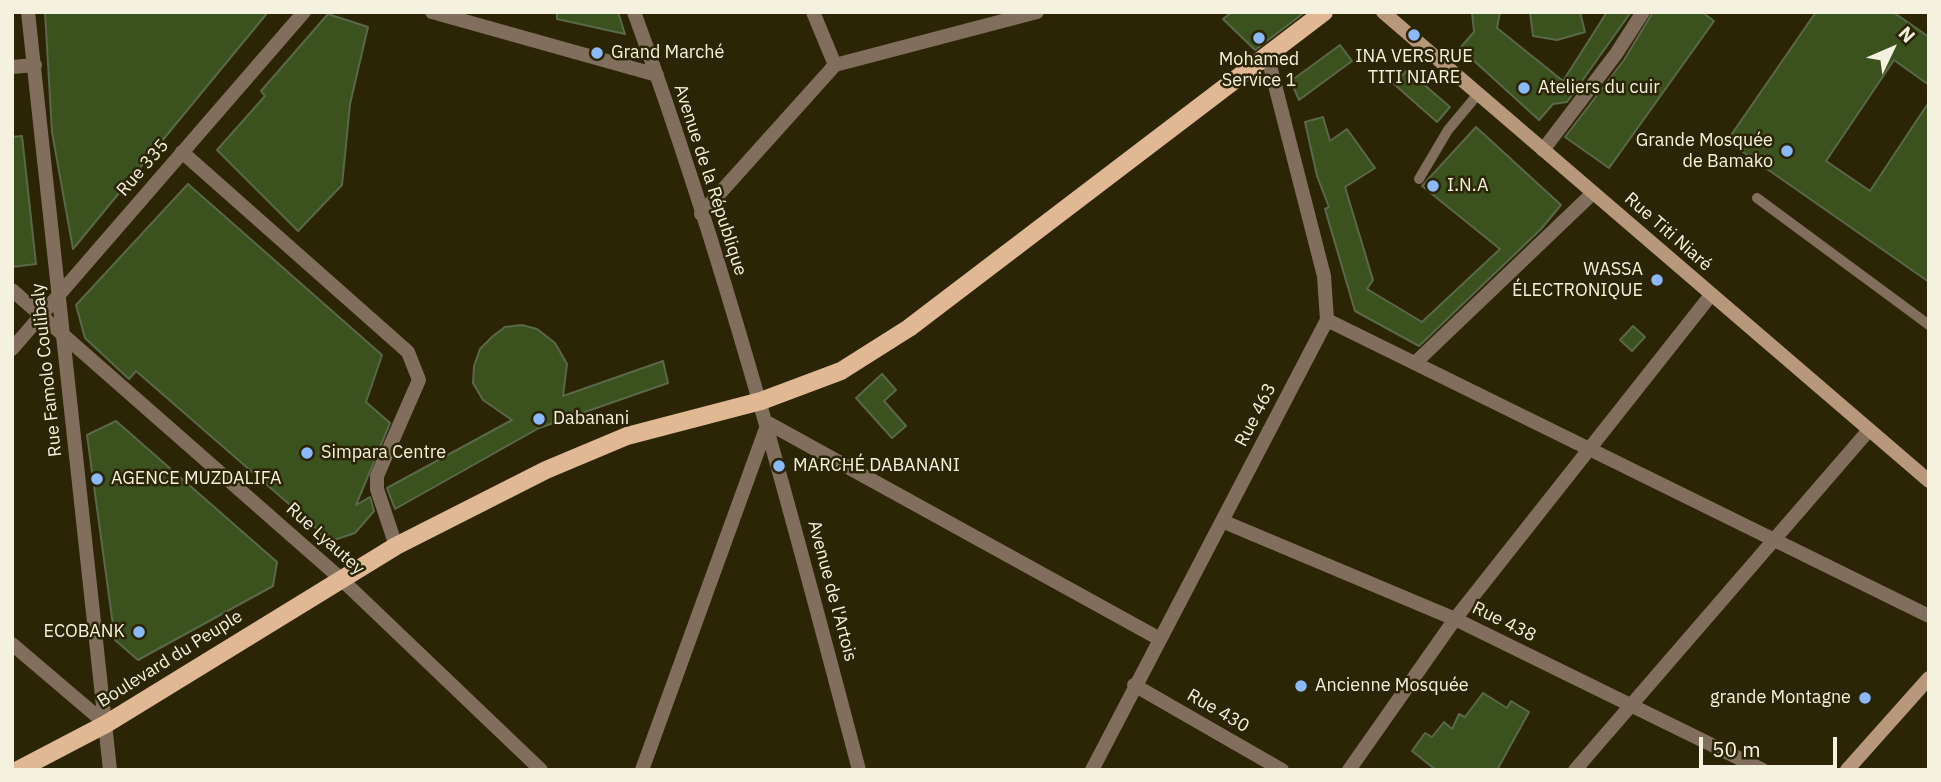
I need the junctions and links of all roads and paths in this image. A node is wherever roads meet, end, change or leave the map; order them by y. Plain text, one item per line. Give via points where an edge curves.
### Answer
1 (28, 12) edge
2 (304, 12) edge
3 (432, 12) edge
4 (634, 12) edge
5 (813, 12) edge
6 (1037, 12) edge
7 (1324, 12) edge
8 (1383, 12) edge
9 (1643, 12) edge
10 (1267, 54) junction
11 (35, 65) junction
12 (835, 65) junction
13 (12, 67) edge
14 (657, 75) junction
15 (1478, 94) junction
16 (1543, 150) junction
17 (182, 152) junction
18 (1419, 178) dead end
19 (1593, 193) junction
20 (1757, 198) dead end
21 (701, 214) junction
22 (12, 290) edge
23 (1711, 295) junction
24 (59, 296) junction
25 (41, 316) junction
26 (1327, 320) junction
27 (1929, 325) edge
28 (62, 333) junction
29 (12, 349) edge
30 (1415, 363) junction
31 (761, 401) junction
32 (768, 423) junction
33 (1869, 430) junction
34 (1589, 450) junction
35 (1929, 481) edge
36 (1222, 521) junction
37 (1772, 542) junction
38 (396, 545) junction
39 (341, 578) junction
40 (1929, 616) edge
41 (1455, 619) junction
42 (1158, 638) junction
43 (12, 643) edge
44 (1929, 678) edge
45 (1134, 685) junction
46 (1631, 705) junction
47 (106, 724) junction
48 (18, 770) edge
49 (110, 770) edge
50 (541, 770) edge
51 (642, 770) edge
52 (859, 770) edge
53 (1092, 770) edge
54 (1282, 770) edge
55 (1349, 770) edge
56 (1575, 770) edge
57 (1763, 770) edge
58 (1847, 770) edge

1 - 11 street, Rue Famolo Coulibaly
2 - 17 street, Rue 335
3 - 14 street
4 - 14 street, Avenue de la République
5 - 12 street
6 - 12 street
7 - 10 main road, Boulevard du Peuple
8 - 15 main road, Rue Titi Niaré
9 - 16 street
10 - 26 street via 1324,276
10 - 31 main road, Boulevard du Peuple via 909,328 841,371
11 - 13 street
11 - 24 street, Rue Famolo Coulibaly
12 - 21 street
14 - 21 street, Avenue de la République
15 - 16 main road, Rue Titi Niaré
15 - 18 lane via 1448,130
16 - 19 main road, Rue Titi Niaré
17 - 24 street, Rue 335
17 - 38 street via 408,352 419,380 377,476
19 - 23 main road, Rue Titi Niaré
19 - 30 street
20 - 27 lane
21 - 31 street, Avenue de la République
22 - 25 street, Rue Lyautey
23 - 33 main road, Rue Titi Niaré
23 - 34 street
24 - 25 street, Rue 335
24 - 28 street, Rue Famolo Coulibaly
25 - 28 street, Rue Lyautey
25 - 29 street, Rue 335
26 - 30 street
26 - 36 street, Rue 463
28 - 39 street, Rue Lyautey
28 - 47 street, Rue Famolo Coulibaly
30 - 34 street
31 - 32 street, Avenue de l'Artois
31 - 38 main road, Boulevard du Peuple via 627,436 546,470
32 - 42 street
32 - 51 street
32 - 52 street, Avenue de l'Artois
33 - 35 main road, Rue Titi Niaré
33 - 37 street
34 - 37 street
34 - 41 street
36 - 41 street, Rue 438
36 - 42 street, Rue 463
37 - 40 street
37 - 46 street
38 - 39 main road, Boulevard du Peuple
39 - 47 main road, Boulevard du Peuple
39 - 50 street, Rue Lyautey
41 - 46 street, Rue 438
41 - 55 street
42 - 45 street, Rue 463
43 - 47 street
44 - 58 main road
45 - 53 street, Rue 463
45 - 54 street, Rue 430
46 - 56 street
46 - 57 street, Rue 438
47 - 48 main road, Boulevard du Peuple
47 - 49 street, Rue Famolo Coulibaly

